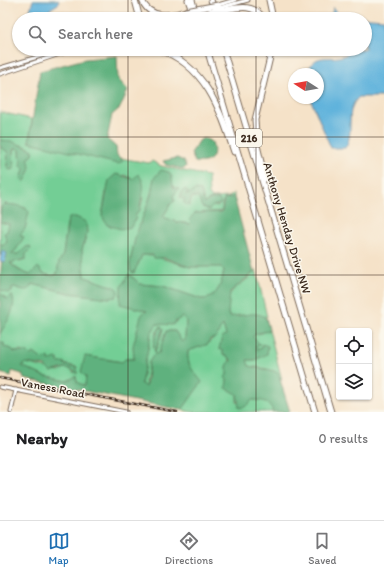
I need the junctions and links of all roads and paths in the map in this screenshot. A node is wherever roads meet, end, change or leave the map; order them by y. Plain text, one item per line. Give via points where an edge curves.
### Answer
1 (135, 0) edge
2 (142, 0) edge
3 (188, 0) edge
4 (192, 0) edge
5 (208, 0) edge
6 (211, 0) edge
7 (235, 0) edge
8 (248, 0) edge
9 (268, 0) edge
10 (273, 0) edge
11 (219, 8) junction
12 (138, 12) edge
13 (153, 12) edge
14 (192, 12) edge
15 (196, 12) edge
16 (198, 12) edge
17 (212, 12) edge
18 (215, 12) edge
19 (258, 12) edge
20 (271, 12) edge
21 (273, 12) edge
22 (39, 56) edge
23 (56, 56) edge
24 (169, 56) edge
25 (209, 56) edge
26 (225, 56) edge
27 (270, 56) edge
28 (0, 67) edge
29 (0, 74) edge
30 (276, 227) junction
31 (259, 228) junction
32 (0, 387) edge
33 (16, 390) junction
34 (11, 412) edge
35 (126, 412) edge
36 (314, 412) edge
37 (331, 412) edge

1 - 12 highway
2 - 13 highway
3 - 14 highway
4 - 15 highway
5 - 17 highway
6 - 18 highway
7 - 11 main road
8 - 11 main road
9 - 20 highway
10 - 21 highway
11 - 16 highway, bridge
11 - 19 highway via 248,7
22 - 28 main road
23 - 29 main road
24 - 31 highway via 189,67 213,96
25 - 31 highway, 216
26 - 30 highway, Anthony Henday Drive NW / 216
27 - 30 highway via 256,111 255,130 256,145
30 - 37 highway, Anthony Henday Drive NW / 216
31 - 36 highway, 216
32 - 33 main road, Vaness Road
33 - 34 main road
33 - 35 main road, Vaness Road

